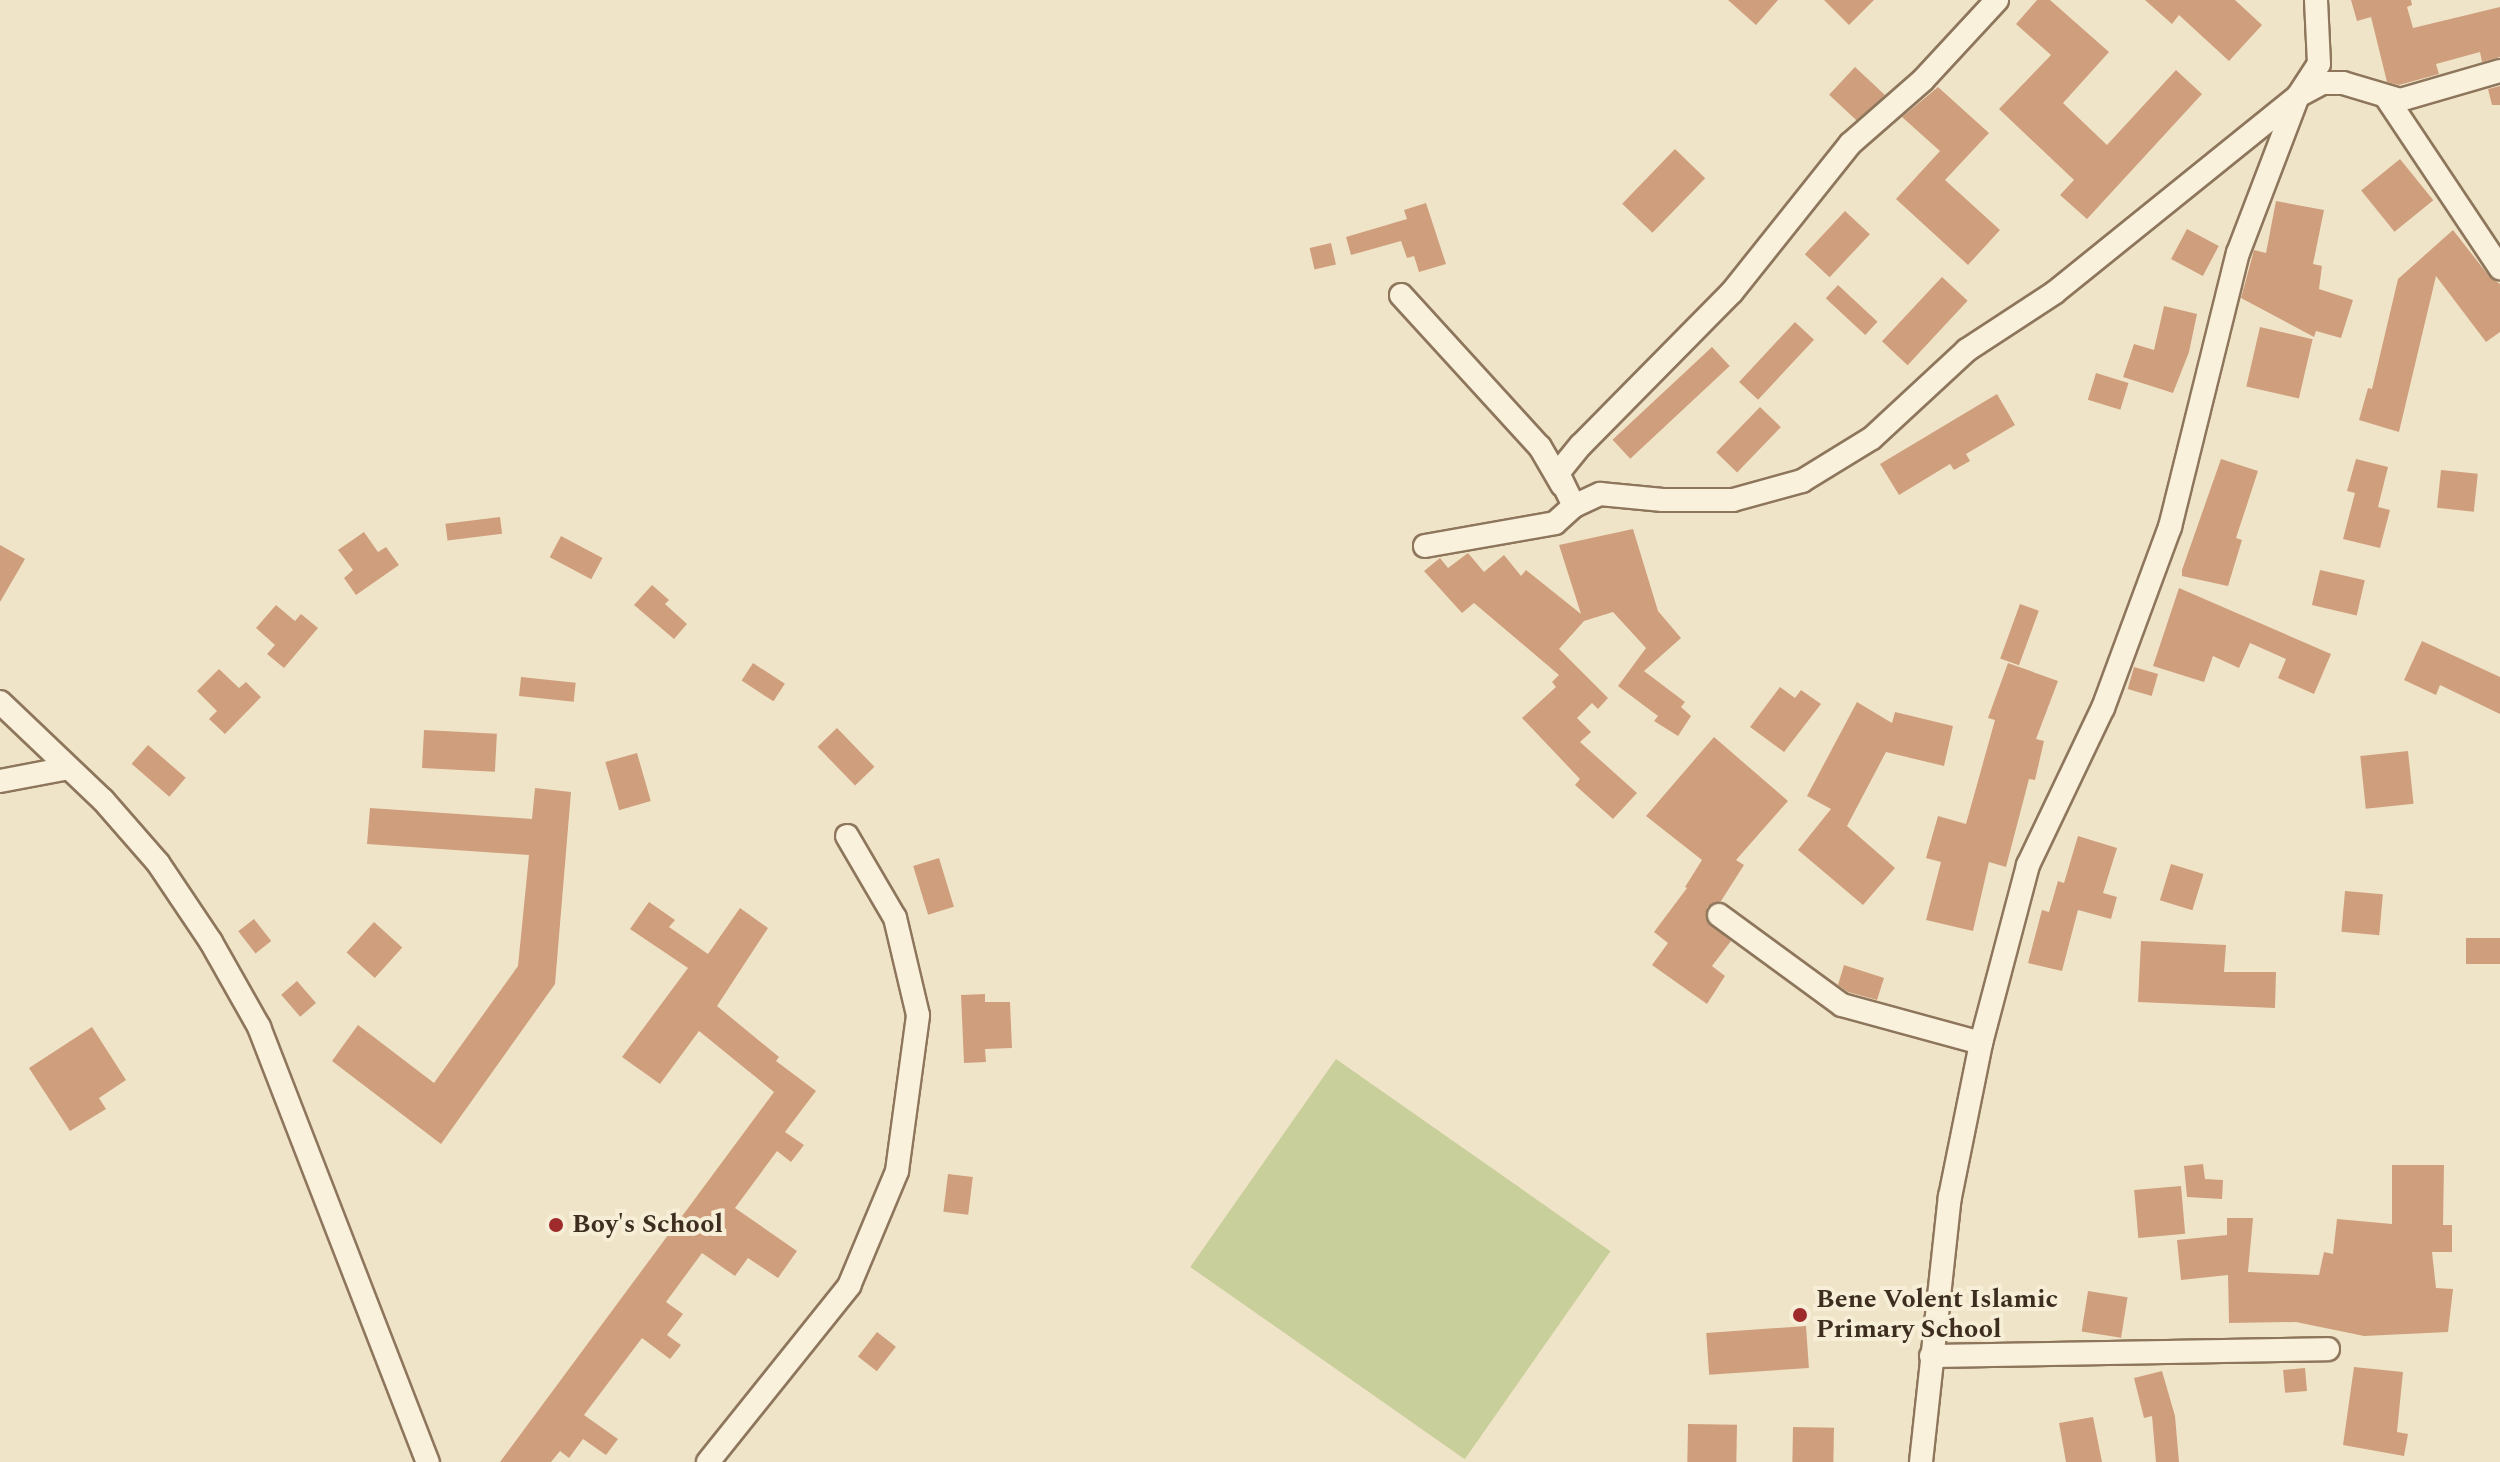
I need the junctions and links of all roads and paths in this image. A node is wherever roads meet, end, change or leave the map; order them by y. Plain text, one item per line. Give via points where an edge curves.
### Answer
1 (1997, 0) edge
2 (2316, 0) edge
3 (2500, 71) edge
4 (2298, 96) junction
5 (2386, 97) junction
6 (2500, 268) edge
7 (1401, 295) dead end
8 (1574, 506) junction
9 (1425, 546) dead end
10 (0, 702) edge
11 (68, 768) junction
12 (0, 781) edge
13 (847, 836) dead end
14 (1719, 915) dead end
15 (1981, 1043) junction
16 (2328, 1349) dead end
17 (1931, 1356) junction
18 (428, 1462) edge
19 (708, 1462) edge
20 (1921, 1462) edge

1 - 8 street via 1923,80 1850,144 1732,292 1581,445 1558,473
2 - 4 street via 2319,64
3 - 5 street via 2400,100
4 - 5 street via 2322,83 2343,83
4 - 8 street via 2054,293 1967,350 1872,438 1802,481 1733,500 1600,494
4 - 15 street via 2238,253 2170,527 2103,708 2028,865
5 - 6 street
7 - 8 street via 1540,447
8 - 9 street via 1555,523
10 - 11 street
11 - 12 street
11 - 18 street via 158,863 259,1027
13 - 19 street via 895,918 918,1015 897,1171 849,1286
14 - 15 street via 1842,1005
15 - 17 street via 1950,1197
16 - 17 street
17 - 20 street

